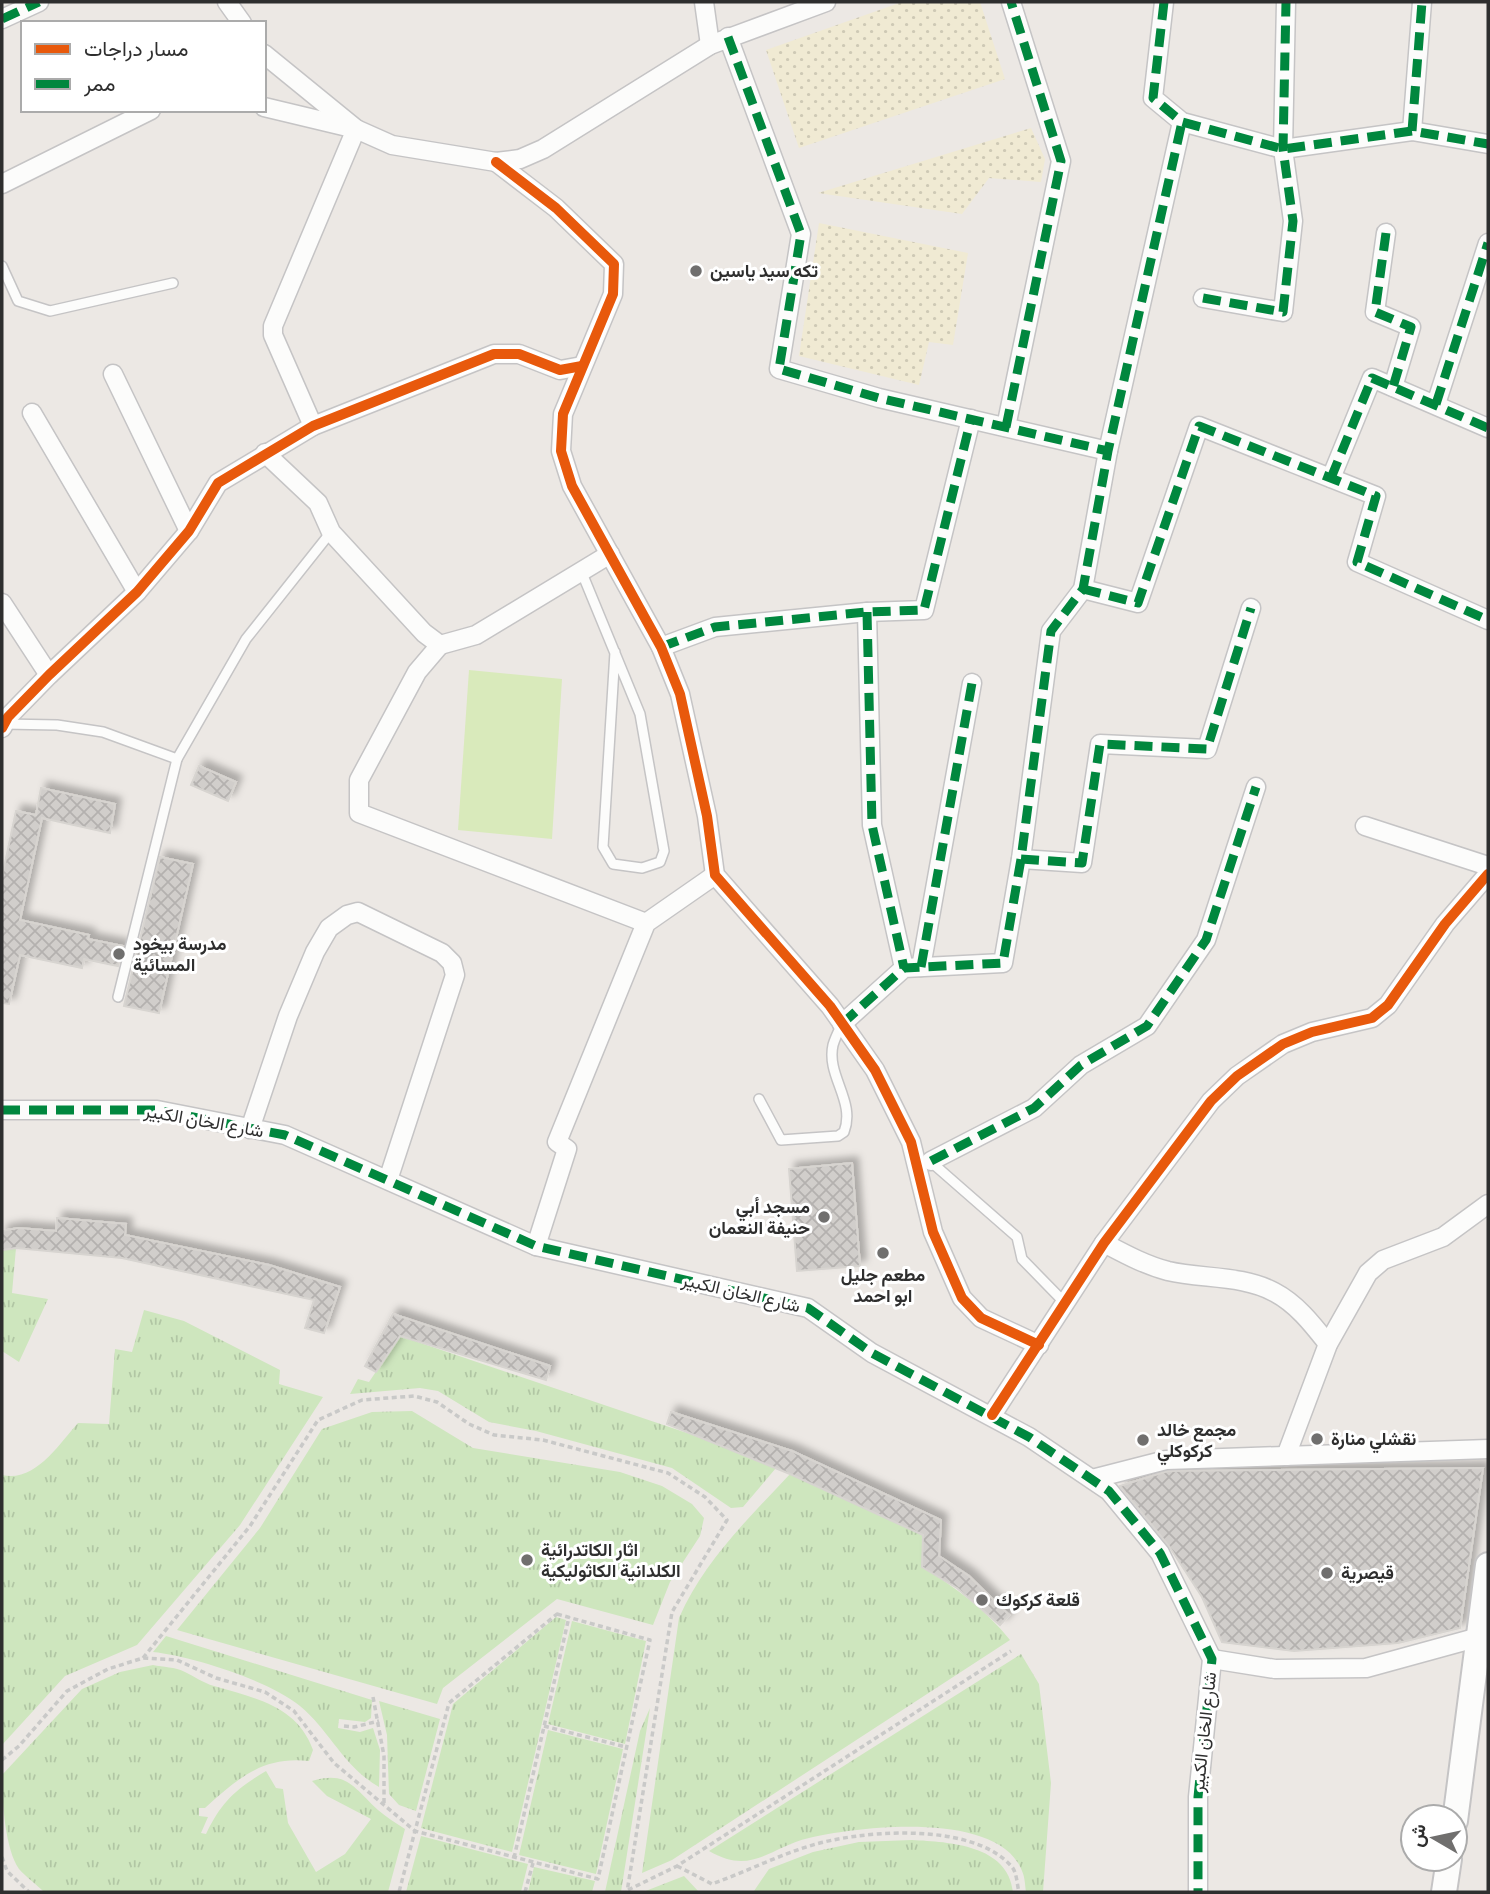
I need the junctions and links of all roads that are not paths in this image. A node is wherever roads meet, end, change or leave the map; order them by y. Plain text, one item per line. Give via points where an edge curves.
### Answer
1 (39, 2) edge
2 (226, 2) edge
3 (704, 2) edge
4 (826, 2) edge
5 (1010, 2) edge
6 (1164, 2) edge
7 (1286, 2) edge
8 (1422, 2) edge
9 (2, 19) edge
10 (240, 21) edge
11 (728, 37) junction
12 (710, 45) junction
13 (266, 56) edge
14 (266, 107) edge
15 (147, 112) edge
16 (1182, 122) junction
17 (356, 129) junction
18 (1412, 131) junction
19 (1488, 144) edge
20 (1283, 149) junction
21 (496, 162) junction
22 (2, 184) edge
23 (1386, 233) dead end
24 (1488, 243) edge
25 (2, 266) edge
26 (173, 283) dead end
27 (1203, 298) dead end
28 (582, 366) junction
29 (113, 374) dead end
30 (1393, 387) junction
31 (1436, 404) junction
32 (32, 413) dead end
33 (971, 419) junction
34 (313, 426) junction
35 (1006, 427) junction
36 (1488, 428) edge
37 (1108, 451) junction
38 (265, 453) junction
39 (1331, 478) junction
40 (189, 531) junction
41 (331, 532) junction
42 (610, 554) junction
43 (582, 573) junction
44 (1083, 589) junction
45 (137, 592) junction
46 (2, 603) edge
47 (1251, 608) dead end
48 (867, 612) junction
49 (1488, 621) edge
50 (440, 645) junction
51 (661, 647) junction
52 (615, 652) junction
53 (49, 675) junction
54 (972, 683) dead end
55 (5, 719) edge
56 (177, 759) junction
57 (1256, 787) dead end
58 (1365, 826) dead end
59 (1021, 859) junction
60 (1488, 866) edge
61 (1488, 874) edge
62 (715, 875) junction
63 (646, 923) junction
64 (912, 967) junction
65 (118, 997) dead end
66 (842, 1024) junction
67 (759, 1099) dead end
68 (2, 1110) edge
69 (250, 1129) junction
70 (923, 1162) junction
71 (388, 1180) junction
72 (1488, 1204) edge
73 (1104, 1243) junction
74 (536, 1246) junction
75 (1064, 1302) junction
76 (1328, 1344) junction
77 (1039, 1345) junction
78 (992, 1415) junction
79 (1488, 1449) edge
80 (1286, 1456) junction
81 (1092, 1479) junction
82 (1488, 1564) edge
83 (1479, 1637) junction
84 (1212, 1658) junction
85 (1476, 1759) edge
86 (1461, 1803) edge
87 (1447, 1873) edge
88 (1198, 1892) edge
89 (1444, 1892) edge

1 - 9 street
2 - 10 street
3 - 12 street
4 - 11 street
5 - 35 street via 1060,161
6 - 16 street via 1153,98
7 - 20 street
8 - 18 street
11 - 12 street
11 - 33 street via 801,234 779,369
12 - 21 street via 533,155
13 - 17 street
14 - 17 street
15 - 22 street
16 - 20 street
16 - 37 street
17 - 21 street via 393,145
17 - 34 street via 272,326
18 - 19 street
18 - 20 street
20 - 27 street via 1293,221 1283,313
21 - 28 street via 556,208 614,264 613,294
23 - 30 street via 1376,312 1410,327
24 - 31 street
25 - 26 lane via 18,301 50,311
28 - 34 street via 560,370 502,352
28 - 42 street via 563,414 561,450 572,486
29 - 40 street
30 - 31 street
30 - 39 street via 1372,378
31 - 36 street
32 - 45 street
33 - 35 street
33 - 48 street via 923,610
34 - 38 street
35 - 37 street
37 - 44 street
38 - 40 street via 218,483
38 - 41 street via 318,503
39 - 44 street via 1199,426 1138,603
39 - 49 street via 1376,496 1357,562
40 - 45 street
41 - 50 street
41 - 56 lane via 246,639
42 - 43 street
42 - 51 street
43 - 50 street via 476,635
43 - 52 lane
44 - 59 street via 1051,631
45 - 53 street
46 - 53 street
47 - 59 street via 1207,749 1100,744 1082,863
48 - 51 street via 715,627
48 - 64 street via 872,825
50 - 63 street via 417,672 359,780 359,813
51 - 62 street via 680,694 692,743
52 - 52 lane via 640,714 662,830 660,862 642,868 613,864 603,847
53 - 55 street
54 - 64 street
55 - 56 lane via 103,732
56 - 65 lane
57 - 70 street via 1206,940 1147,1026 1081,1065 1034,1108
58 - 60 street
59 - 64 street via 1003,963
61 - 73 street via 1451,915 1388,1005 1372,1018 1283,1044 1237,1076 1211,1101
62 - 63 street
62 - 66 street
63 - 74 street via 557,1142 567,1149
64 - 66 street
66 - 67 lane via 832,1058 849,1112 844,1132 781,1140
66 - 70 street via 864,1051
68 - 69 street, شارع الخان الكبير via 156,1110
69 - 71 street, شارع الخان الكبير via 285,1135
69 - 71 street via 315,952 329,928 358,912 442,953 452,963 455,975
70 - 75 lane via 1017,1237 1023,1259
70 - 77 street via 933,1232 962,1298 981,1318
71 - 74 street, شارع الخان الكبير
72 - 76 street via 1443,1237 1383,1260 1368,1273
73 - 75 street
73 - 76 street via 1168,1271 1254,1284 1274,1292 1308,1318
74 - 78 street, شارع الخان الكبير via 808,1308 872,1353
75 - 77 street
76 - 80 street
77 - 78 street
78 - 81 street, شارع الخان الكبير
79 - 80 street
80 - 81 street via 1166,1460
81 - 84 street, شارع الخان الكبير via 1109,1490 1160,1553
82 - 83 street
83 - 84 street via 1366,1668 1275,1670
83 - 85 street
84 - 88 street, شارع الخان الكبير via 1198,1797
85 - 86 street
87 - 89 street

